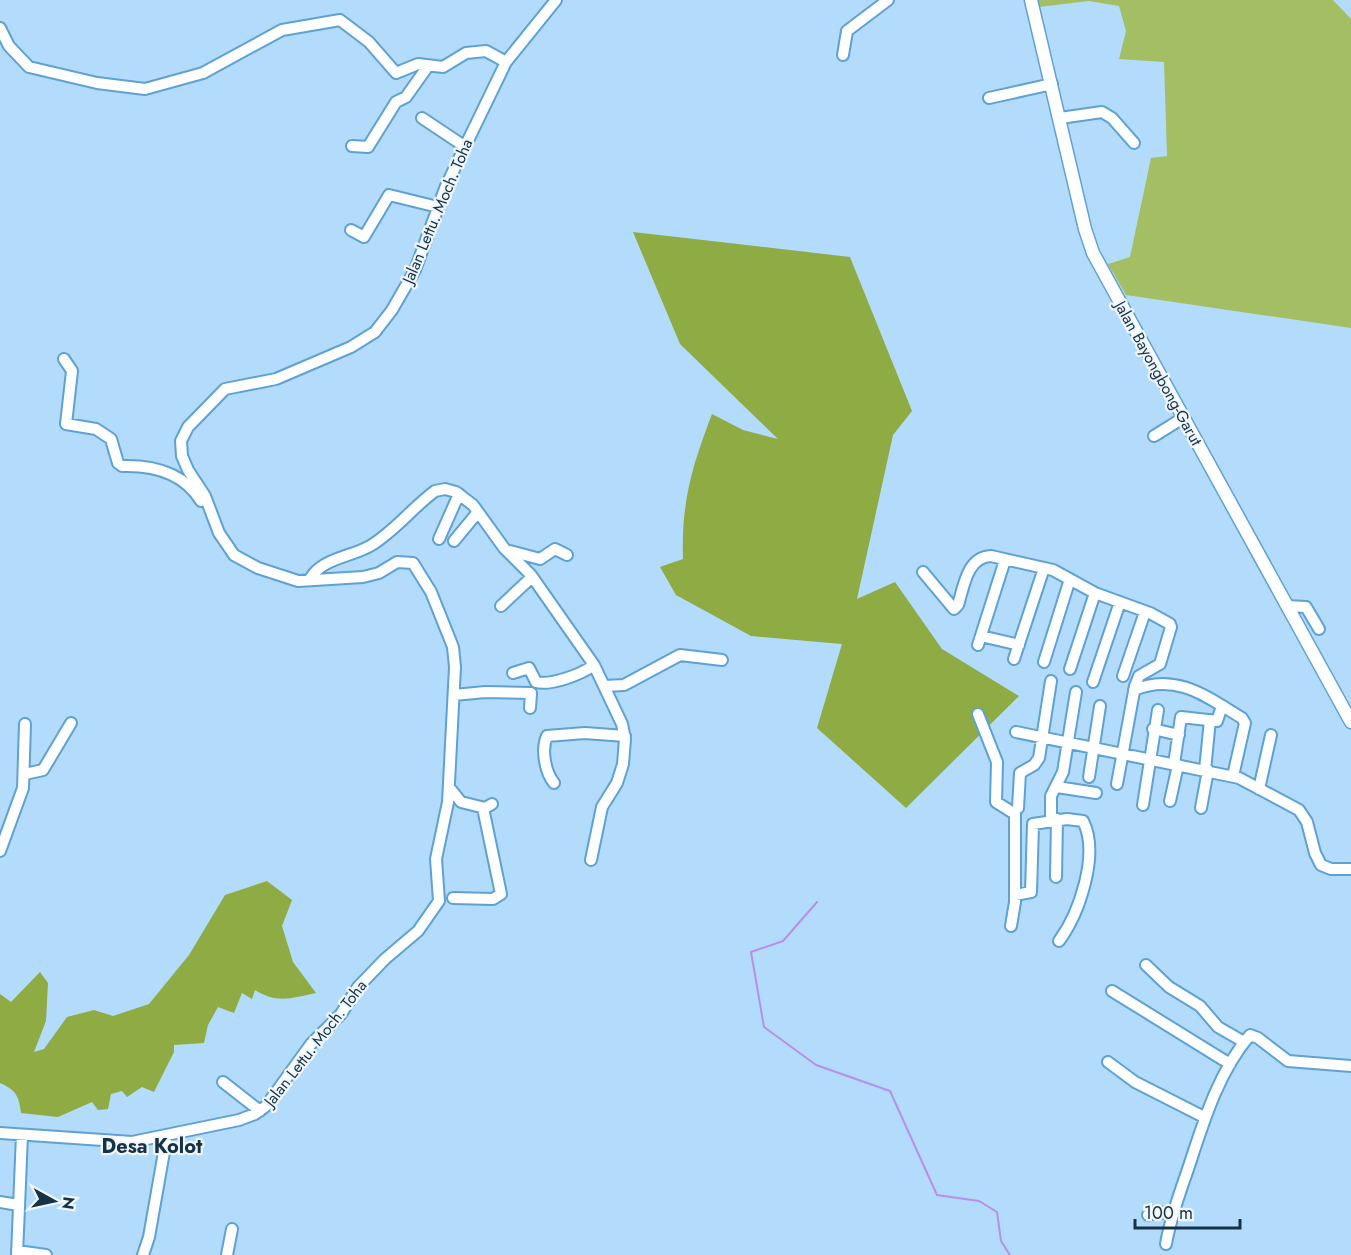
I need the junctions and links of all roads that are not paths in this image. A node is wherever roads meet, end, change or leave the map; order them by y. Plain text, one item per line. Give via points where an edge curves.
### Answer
1 (556, 0) edge
2 (888, 0) edge
3 (1031, 0) edge
4 (0, 28) edge
5 (843, 55) dead end
6 (506, 62) junction
7 (428, 66) junction
8 (1052, 84) junction
9 (989, 98) dead end
10 (422, 118) dead end
11 (1060, 118) junction
12 (1134, 143) dead end
13 (352, 146) dead end
14 (464, 146) junction
15 (438, 207) junction
16 (351, 230) dead end
17 (64, 359) dead end
18 (1183, 418) junction
19 (1154, 436) dead end
20 (457, 496) junction
21 (476, 514) junction
22 (439, 539) dead end
23 (454, 541) dead end
24 (226, 546) junction
25 (506, 550) junction
26 (567, 555) dead end
27 (1005, 560) junction
28 (1044, 568) junction
29 (923, 572) dead end
30 (310, 579) junction
31 (529, 579) junction
32 (1070, 579) junction
33 (1095, 593) junction
34 (1120, 602) junction
35 (501, 606) dead end
36 (1287, 606) junction
37 (1145, 612) junction
38 (1319, 629) dead end
39 (1019, 645) junction
40 (1014, 659) dead end
41 (723, 660) dead end
42 (1044, 662) dead end
43 (590, 668) junction
44 (1070, 669) dead end
45 (513, 673) dead end
46 (1123, 676) dead end
47 (1051, 681) dead end
48 (1093, 682) dead end
49 (1136, 684) junction
50 (604, 686) junction
51 (1076, 692) dead end
52 (454, 695) junction
53 (1100, 706) dead end
54 (1222, 706) junction
55 (530, 708) dead end
56 (1158, 710) dead end
57 (978, 714) dead end
58 (1210, 720) junction
59 (1351, 722) edge
60 (71, 723) dead end
61 (25, 724) dead end
62 (1153, 729) junction
63 (1016, 732) dead end
64 (1179, 735) junction
65 (1271, 735) dead end
66 (625, 736) junction
67 (1042, 737) junction
68 (1068, 742) junction
69 (1094, 748) junction
70 (1122, 754) junction
71 (1148, 759) junction
72 (1176, 764) junction
73 (1206, 770) junction
74 (25, 774) junction
75 (1233, 776) junction
76 (1089, 777) dead end
77 (554, 783) dead end
78 (1117, 784) dead end
79 (450, 787) junction
80 (1057, 787) junction
81 (1259, 789) junction
82 (1096, 793) dead end
83 (1170, 801) dead end
84 (1143, 806) dead end
85 (1018, 808) dead end
86 (1201, 808) dead end
87 (1054, 820) junction
88 (5, 824) edge
89 (0, 851) edge
90 (591, 860) dead end
91 (1351, 869) edge
92 (1056, 877) dead end
93 (1015, 896) junction
94 (453, 898) dead end
95 (1011, 926) dead end
96 (1059, 941) dead end
97 (1146, 965) dead end
98 (1112, 991) dead end
99 (1244, 1042) junction
100 (1108, 1062) dead end
101 (1230, 1064) junction
102 (1351, 1066) edge
103 (223, 1082) dead end
104 (260, 1111) junction
105 (1204, 1117) junction
106 (0, 1133) edge
107 (167, 1135) junction
108 (22, 1136) junction
109 (0, 1202) edge
110 (18, 1204) junction
111 (1171, 1214) junction
112 (1148, 1215) dead end
113 (232, 1229) dead end
114 (1166, 1244) dead end
115 (17, 1253) edge
116 (46, 1255) edge
117 (143, 1255) edge
118 (227, 1255) edge

1 - 6 street, Jalan Lettu. Moch. Toha
2 - 5 street via 847,31
3 - 8 main road, Jalan Bayongbong-Garut
4 - 7 street via 9,46 29,67 145,89 203,73 282,30 333,21 352,27 396,73 415,64
6 - 7 street via 486,51 466,53 443,67
6 - 14 street, Jalan Lettu. Moch. Toha
7 - 13 street via 406,97 396,102 368,147
8 - 9 street
8 - 11 main road, Jalan Bayongbong-Garut
10 - 14 street
11 - 12 street via 1102,112
11 - 18 main road, Jalan Bayongbong-Garut via 1094,253
14 - 15 street, Jalan Lettu. Moch. Toha
15 - 16 street via 389,195 364,237
15 - 24 street, Jalan Lettu. Moch. Toha via 415,270 375,332 351,347 276,379 225,388 183,434 180,447 188,470 205,496
17 - 24 street via 72,371 66,424 96,429 111,439 122,466 143,466 181,478 201,499 218,545 223,549
18 - 19 street
18 - 36 main road, Jalan Bayongbong-Garut
20 - 21 street
20 - 22 street
20 - 30 street via 445,489 435,491 382,538 361,551 340,556
21 - 23 street
21 - 25 street
24 - 30 street, Jalan Lettu. Moch. Toha via 241,560 258,568 285,578
25 - 26 street via 540,559 555,549
25 - 31 street
27 - 28 street
27 - 29 street via 985,556 972,565 954,609
27 - 39 street via 979,641
28 - 32 street
28 - 39 street
30 - 52 street, Jalan Lettu. Moch. Toha via 363,577 397,562 416,565 453,647
31 - 35 street
31 - 43 street
32 - 33 street
32 - 42 street
33 - 34 street
33 - 44 street
34 - 37 street
34 - 48 street
36 - 38 street via 1306,607
36 - 59 main road, Jalan Bayongbong-Garut
37 - 46 street
37 - 49 street via 1171,627 1158,666
39 - 40 street
41 - 50 street via 680,656 624,685
43 - 45 street via 579,675 540,683 529,668
43 - 50 street
47 - 67 street
49 - 54 street via 1168,682
49 - 70 street
50 - 66 street
51 - 68 street
52 - 55 street via 531,693
52 - 79 street, Jalan Lettu. Moch. Toha
53 - 69 street
54 - 58 street via 1217,721
54 - 75 street via 1244,720
56 - 62 street
57 - 93 street via 997,762 996,802 1015,814
58 - 64 street via 1182,716
58 - 73 street
60 - 74 street via 43,770
61 - 74 street
62 - 64 street
62 - 71 street
63 - 67 street
64 - 72 street
65 - 81 street
66 - 77 street via 547,736 545,762
66 - 90 street via 621,774 602,807
67 - 68 street
67 - 85 street via 1038,762 1020,773
68 - 69 street
68 - 80 street
69 - 70 street
69 - 76 street
70 - 71 street
70 - 78 street
71 - 72 street
71 - 84 street
72 - 73 street
72 - 83 street
73 - 75 street
73 - 86 street
74 - 88 street
75 - 81 street
79 - 94 street via 461,802 488,806 501,894 493,899
79 - 104 street, Jalan Lettu. Moch. Toha via 437,846 440,896 436,906 418,931 357,987 341,1014 311,1044
80 - 82 street
80 - 87 street via 1051,796
81 - 91 street via 1302,814 1321,865
87 - 92 street
87 - 93 street via 1032,825 1031,892
87 - 96 street via 1083,821 1088,844 1082,900 1072,924
88 - 89 street
93 - 95 street
97 - 99 street via 1169,987 1195,1002 1218,1027
98 - 101 street
99 - 101 street
99 - 102 street via 1252,1035 1288,1061
100 - 105 street via 1135,1082
101 - 105 street
103 - 104 street
104 - 107 street, Jalan Lettu. Moch. Toha via 239,1120
105 - 111 street
106 - 108 street, Jalan Lettu. Moch. Toha
107 - 108 street, Jalan Lettu. Moch. Toha via 121,1143
107 - 117 street
108 - 110 street
109 - 110 street
110 - 115 street
111 - 112 street
111 - 114 street
113 - 118 street
115 - 116 street

